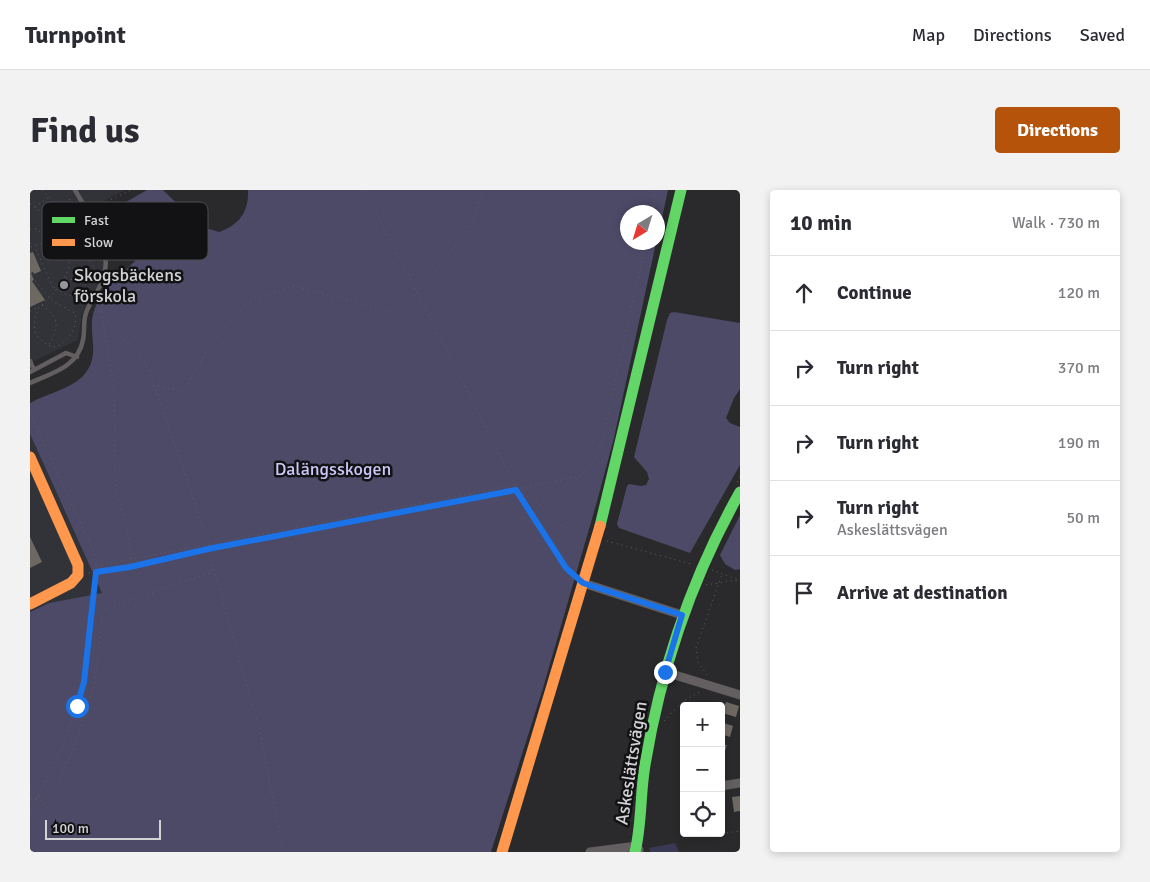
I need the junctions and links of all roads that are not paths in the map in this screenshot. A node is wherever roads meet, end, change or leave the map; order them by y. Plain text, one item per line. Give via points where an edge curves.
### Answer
1 (681, 190) edge
2 (105, 260) edge
3 (77, 357) junction
4 (30, 361) edge
5 (32, 371) edge
6 (30, 383) edge
7 (30, 457) edge
8 (740, 492) edge
9 (583, 583) junction
10 (30, 604) edge
11 (682, 615) junction
12 (665, 672) junction
13 (740, 695) edge
14 (740, 783) edge
15 (725, 785) edge
16 (637, 850) edge
17 (502, 852) edge
18 (590, 852) edge

1 - 9 main road
2 - 3 lane via 106,269 85,314 84,337
3 - 5 lane via 66,353
3 - 6 lane via 68,366
4 - 5 lane
7 - 10 main road via 78,565 78,575 71,583
8 - 11 main road, Askeslättsvägen via 701,566
9 - 11 street
9 - 17 main road
11 - 12 main road, Askeslättsvägen
12 - 13 street via 707,679
12 - 16 main road, Askeslättsvägen via 644,767
14 - 15 street
16 - 18 street

